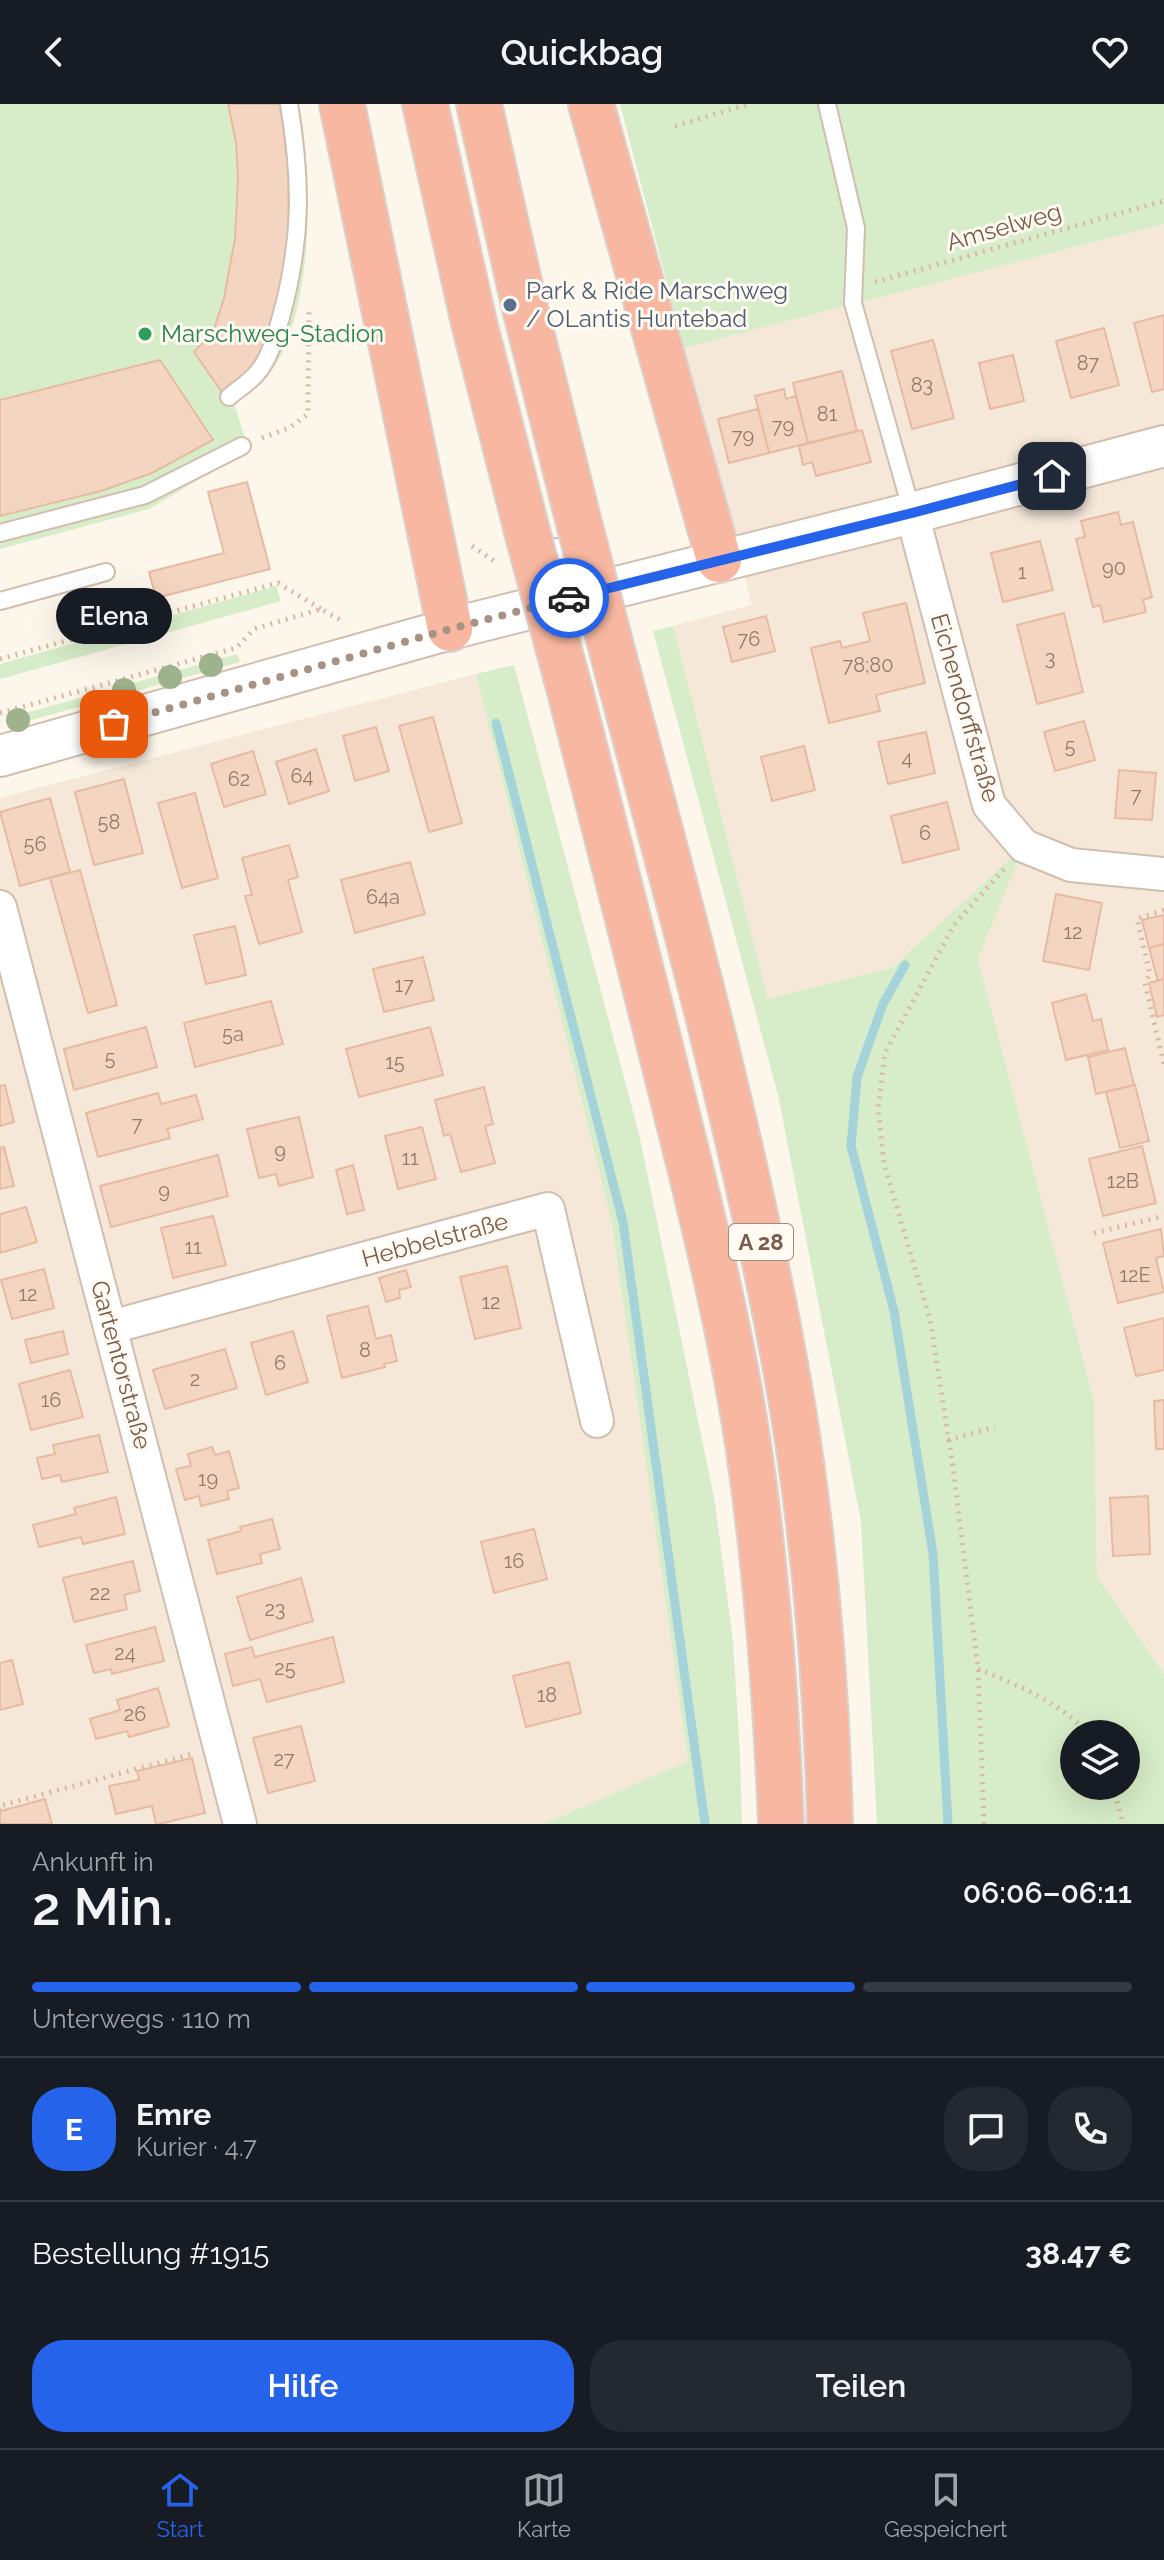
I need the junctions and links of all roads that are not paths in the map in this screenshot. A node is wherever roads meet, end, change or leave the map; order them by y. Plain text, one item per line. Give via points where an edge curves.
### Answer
1 (289, 104) edge
2 (342, 104) edge
3 (425, 104) edge
4 (479, 104) edge
5 (591, 104) edge
6 (827, 104) edge
7 (229, 397) dead end
8 (242, 446) road end
9 (1164, 446) edge
10 (916, 526) junction
11 (0, 533) edge
12 (557, 547) dead end
13 (719, 560) junction
14 (106, 572) dead end
15 (569, 598) junction
16 (0, 601) edge
17 (450, 629) junction
18 (0, 756) edge
19 (1164, 874) edge
20 (0, 907) edge
21 (111, 1327) junction
22 (597, 1421) dead end
23 (240, 1824) edge
24 (781, 1824) edge
25 (830, 1824) edge

1 - 7 lane via 300,203 292,276 274,340 258,372
2 - 17 highway
3 - 24 highway, A 28, bridge via 474,323 712,1258 748,1444 765,1582
4 - 25 highway, A 28, bridge via 528,319 717,1047 781,1339 815,1575 828,1714
5 - 13 highway
6 - 10 lane via 856,228 853,303
8 - 11 lane via 145,495
9 - 10 street
10 - 13 street
10 - 19 street, Eichendorffstraße via 989,805 1024,846 1071,865
12 - 15 lane
13 - 15 street
14 - 16 lane
15 - 17 street
17 - 18 street
20 - 21 street, Gartentorstraße
21 - 22 street, Hebbelstraße via 548,1209
21 - 23 street, Gartentorstraße

